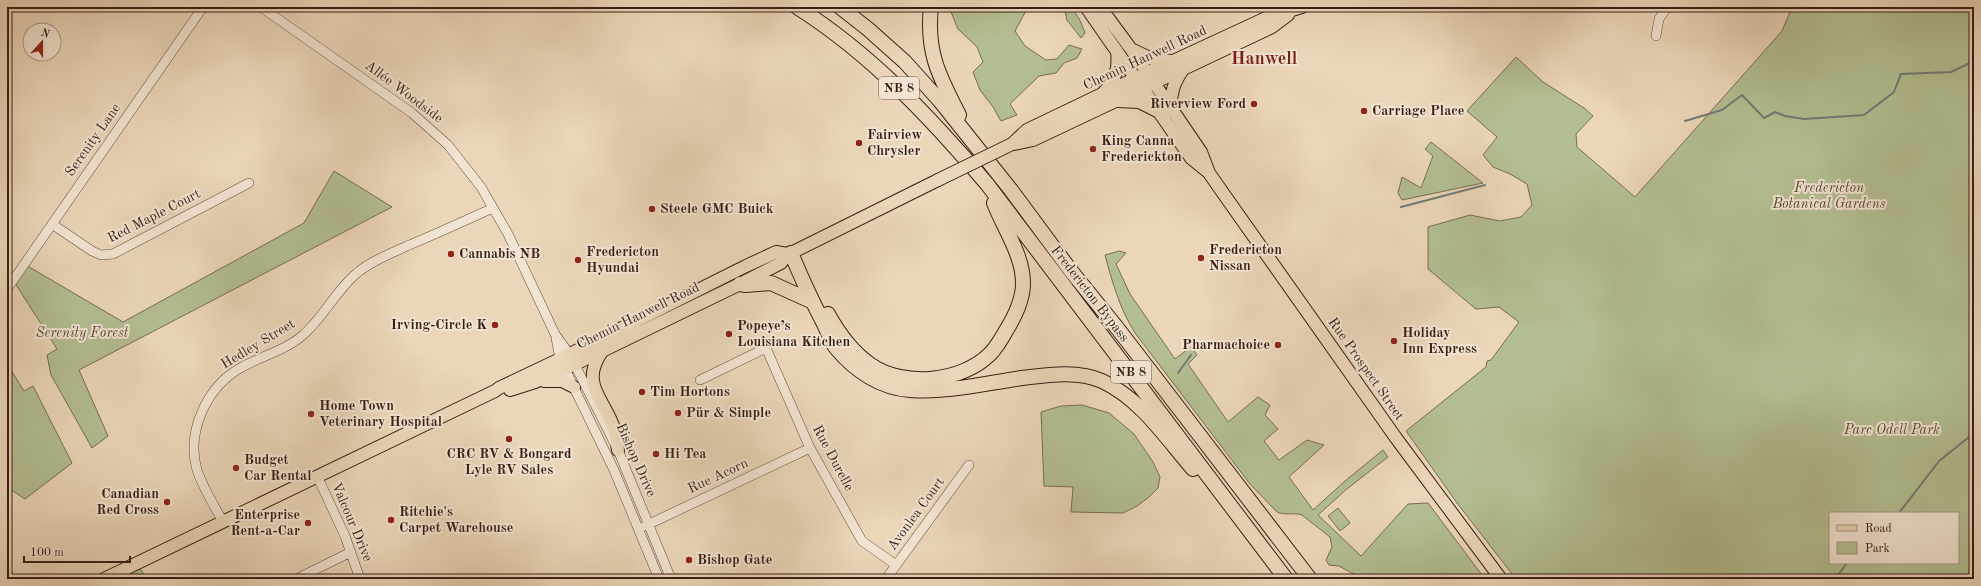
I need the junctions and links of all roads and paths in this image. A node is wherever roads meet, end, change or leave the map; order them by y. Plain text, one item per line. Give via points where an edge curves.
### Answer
1 (203, 7) edge
2 (261, 7) edge
3 (797, 7) edge
4 (840, 7) edge
5 (931, 7) edge
6 (1086, 7) edge
7 (1100, 7) edge
8 (1667, 7) edge
9 (1299, 8) edge
10 (1656, 36) dead end
11 (1131, 49) junction
12 (1116, 50) junction
13 (1180, 65) junction
14 (1145, 81) junction
15 (1100, 95) junction
16 (1115, 101) junction
17 (1166, 112) junction
18 (973, 142) junction
19 (1012, 144) junction
20 (249, 183) dead end
21 (987, 184) junction
22 (493, 208) junction
23 (52, 224) junction
24 (793, 252) junction
25 (740, 284) junction
26 (7, 289) edge
27 (811, 301) junction
28 (603, 350) junction
29 (567, 362) junction
30 (700, 380) dead end
31 (535, 382) junction
32 (574, 387) junction
33 (495, 392) junction
34 (810, 448) junction
35 (618, 450) junction
36 (969, 465) dead end
37 (317, 476) junction
38 (223, 522) junction
39 (649, 524) junction
40 (638, 529) junction
41 (351, 552) junction
42 (1273, 562) junction
43 (896, 566) junction
44 (104, 579) edge
45 (296, 579) edge
46 (360, 579) edge
47 (659, 579) edge
48 (671, 579) edge
49 (886, 579) edge
50 (1286, 579) edge
51 (1310, 579) edge
52 (1501, 579) edge

1 - 23 street, Serenity Lane
2 - 22 street, Allée Woodside via 412,113 448,145
3 - 21 highway, NB 8 via 845,41 884,74 927,116
4 - 18 highway, NB 8 via 905,62
5 - 18 highway via 931,49 938,73
6 - 12 main road, Rue Prospect Street
7 - 11 main road, Rue Prospect Street
8 - 10 street via 1659,19
9 - 13 main road, Chemin Hanwell Road via 1272,27
11 - 13 main road via 1152,59
11 - 14 main road, Rue Prospect Street
12 - 14 main road, Rue Prospect Street
12 - 15 main road via 1117,72 1111,84
13 - 14 main road, Chemin Hanwell Road
13 - 17 main road
14 - 15 main road, Chemin Hanwell Road
14 - 16 main road, Chemin Hanwell Road
14 - 17 main road, Rue Prospect Street
15 - 19 main road, Chemin Hanwell Road via 1027,130
16 - 17 main road via 1139,102
16 - 19 main road, Chemin Hanwell Road via 1033,140
17 - 52 main road, Rue Prospect Street via 1201,152 1209,173 1384,422
18 - 51 highway, Fredericton Bypass / NB 8
19 - 24 main road, Chemin Hanwell Road, bridge
20 - 23 street, Red Maple Court via 113,254 101,255 92,251
21 - 24 highway via 1019,264 1023,283 1020,301 1000,342 990,354 976,365 943,377 923,380 907,378 872,366 844,340
21 - 42 highway, Fredericton Bypass / NB 8
22 - 29 street, Allée Woodside via 513,245
22 - 38 street, Hedley Street via 365,267 346,283 303,335 242,367 225,379 202,413 194,450 197,471
23 - 26 street, Serenity Lane
24 - 25 main road, Chemin Hanwell Road via 781,263
24 - 27 highway
24 - 29 main road, Chemin Hanwell Road via 776,252 746,266
25 - 27 highway via 771,283
25 - 28 main road, Chemin Hanwell Road
27 - 42 highway via 835,347 851,365 879,383 893,388 931,390 1029,377 1070,375 1102,381 1129,397 1142,410
28 - 29 main road, Chemin Hanwell Road
28 - 35 main road via 594,364 592,377 594,387 615,431
29 - 31 main road, Chemin Hanwell Road
29 - 32 street, Bishop Drive
29 - 33 main road, Chemin Hanwell Road via 499,388
29 - 35 street, Bishop Drive
30 - 34 street, Rue Durelle via 766,348
31 - 32 main road via 557,380
31 - 33 main road, Chemin Hanwell Road
32 - 40 street, Bishop Drive via 614,470
33 - 37 main road, Chemin Hanwell Road
34 - 39 street, Rue Acorn
34 - 43 street, Rue Durelle via 862,541
35 - 39 street, Bishop Drive
36 - 43 street, Avonlea Court
37 - 38 main road, Chemin Hanwell Road
37 - 41 street, Valcour Drive
38 - 44 main road
39 - 40 street, Rue Acorn
39 - 48 street, Bishop Drive
40 - 47 street, Bishop Drive
41 - 45 street
41 - 46 street, Valcour Drive
42 - 50 highway, Fredericton Bypass / NB 8
43 - 49 street, Avonlea Court

